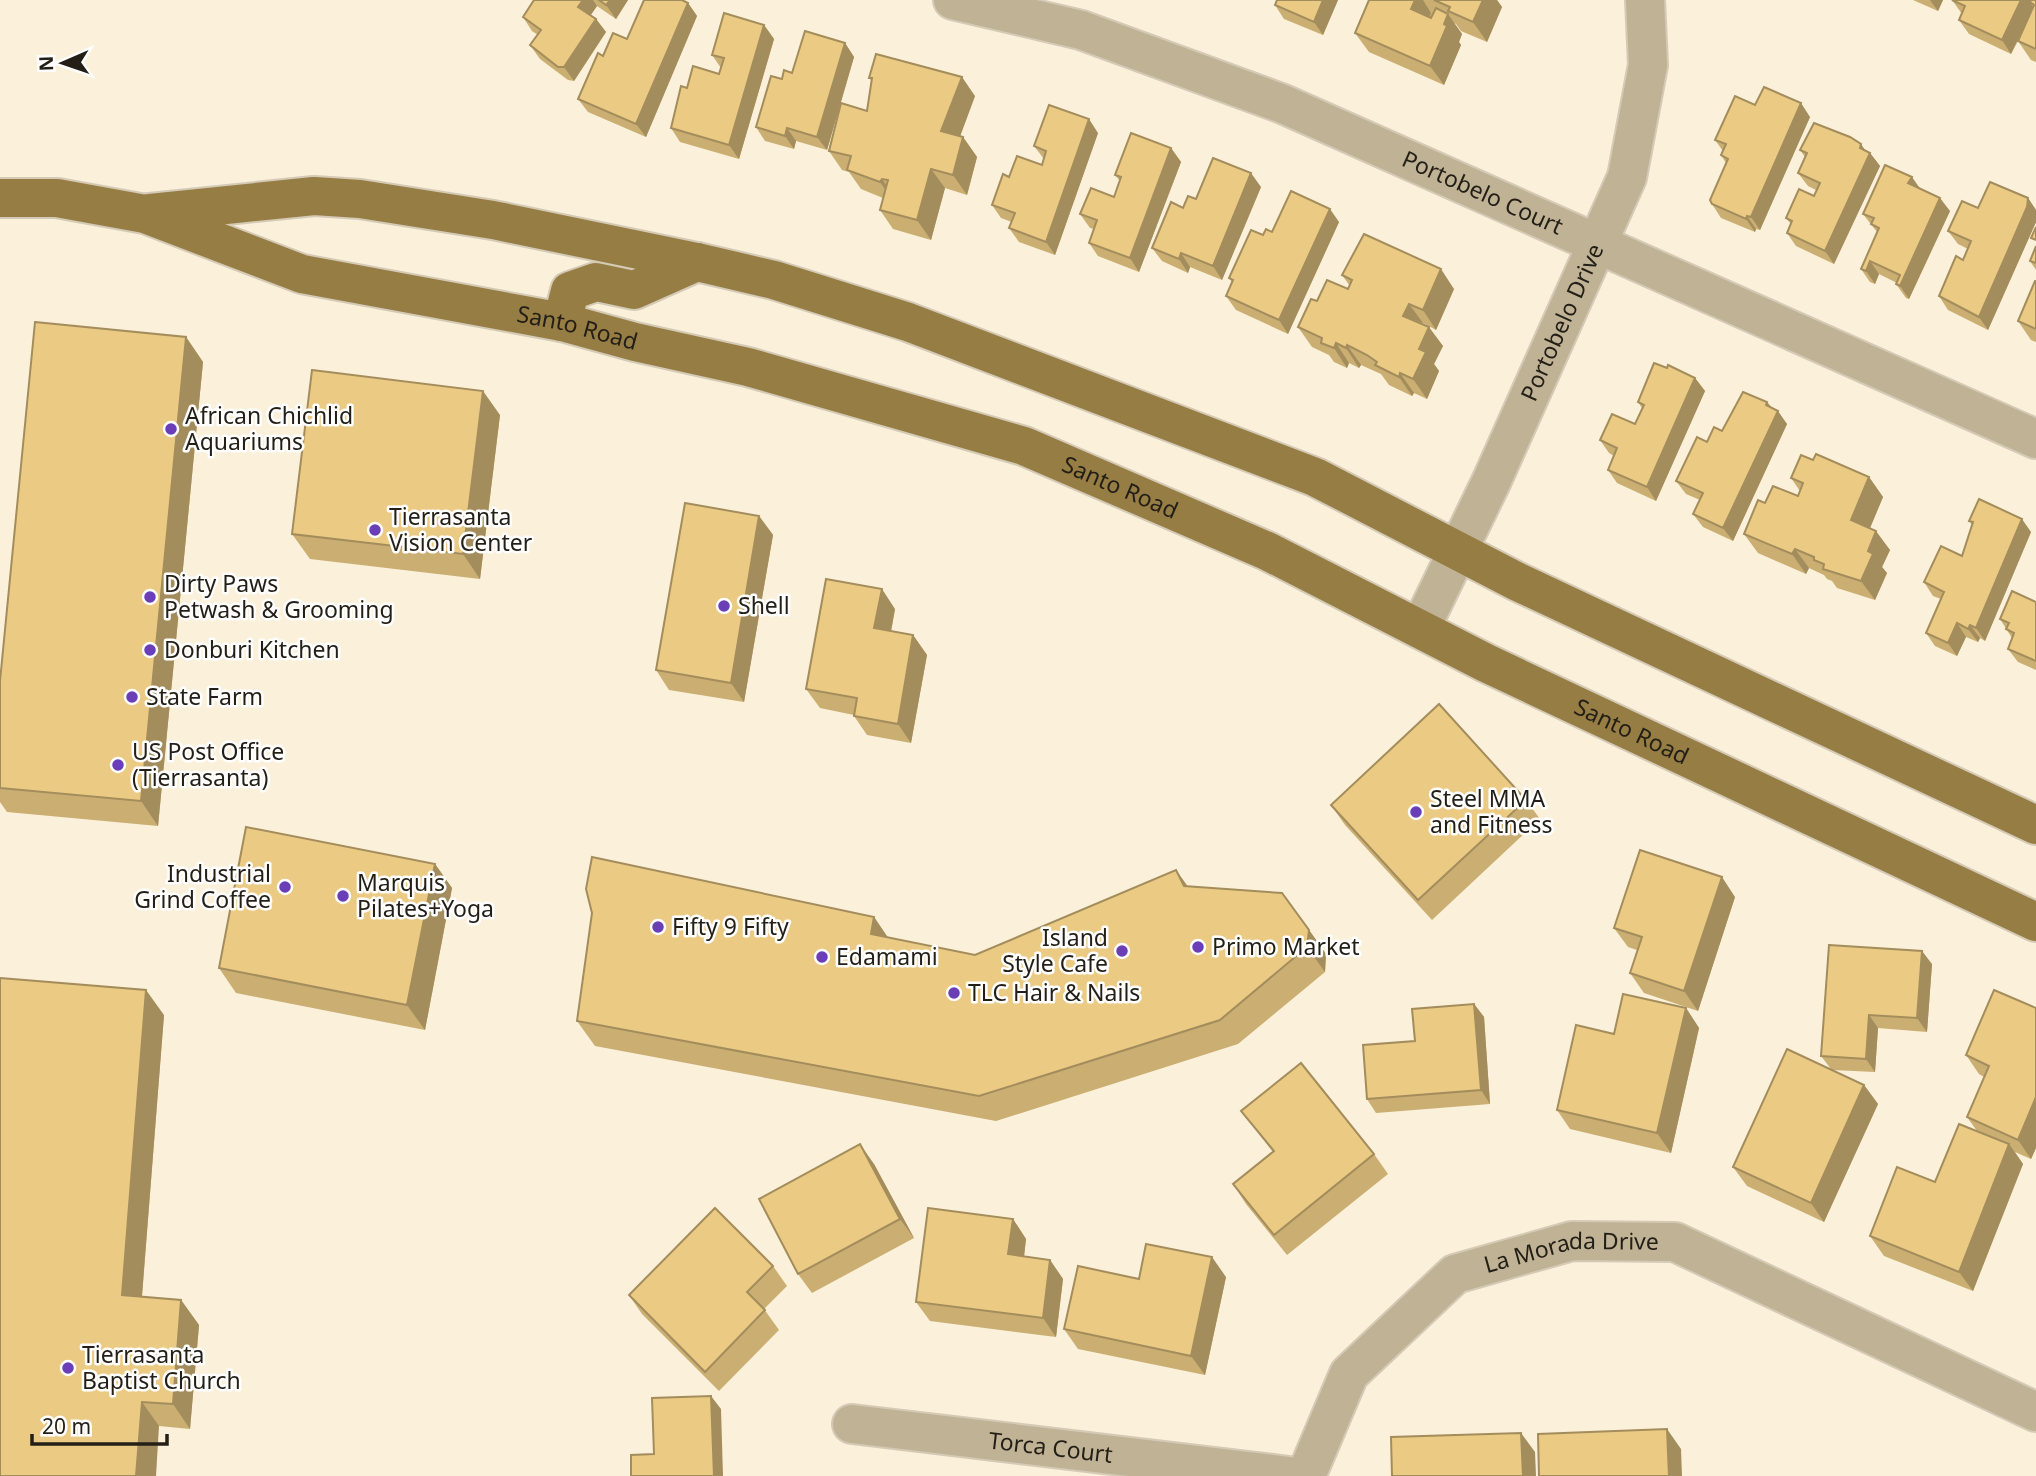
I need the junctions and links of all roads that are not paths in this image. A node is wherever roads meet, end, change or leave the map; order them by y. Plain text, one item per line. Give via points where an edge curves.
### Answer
1 (953, 0) edge
2 (1645, 0) edge
3 (0, 198) edge
4 (145, 214) junction
5 (1599, 246) junction
6 (697, 262) junction
7 (562, 322) junction
8 (2036, 439) edge
9 (1458, 551) junction
10 (1420, 629) junction
11 (2036, 825) edge
12 (2036, 922) edge
13 (2036, 1412) edge
14 (852, 1424) dead end
15 (1289, 1476) edge
16 (1306, 1476) edge

1 - 5 street, Portobelo Court via 1081,30 1283,104
2 - 5 street, Portobelo Drive via 1648,65 1627,177
3 - 4 main road, Santo Road via 57,198
4 - 6 main road, Santo Road via 314,196 360,199 494,220
4 - 7 main road, Santo Road via 302,274
5 - 8 street, Portobelo Court
5 - 9 street, Portobelo Drive
6 - 7 main road via 634,290 597,282 570,291
6 - 9 main road, Santo Road via 774,280 908,322 1083,387 1315,477
7 - 10 main road, Santo Road via 748,367 1024,446 1266,551
9 - 10 street, Portobelo Drive
9 - 11 main road, Santo Road
10 - 12 main road, Santo Road
13 - 16 street, La Morada Drive via 1675,1242 1572,1241 1455,1274 1349,1374
14 - 15 street, Torca Court

